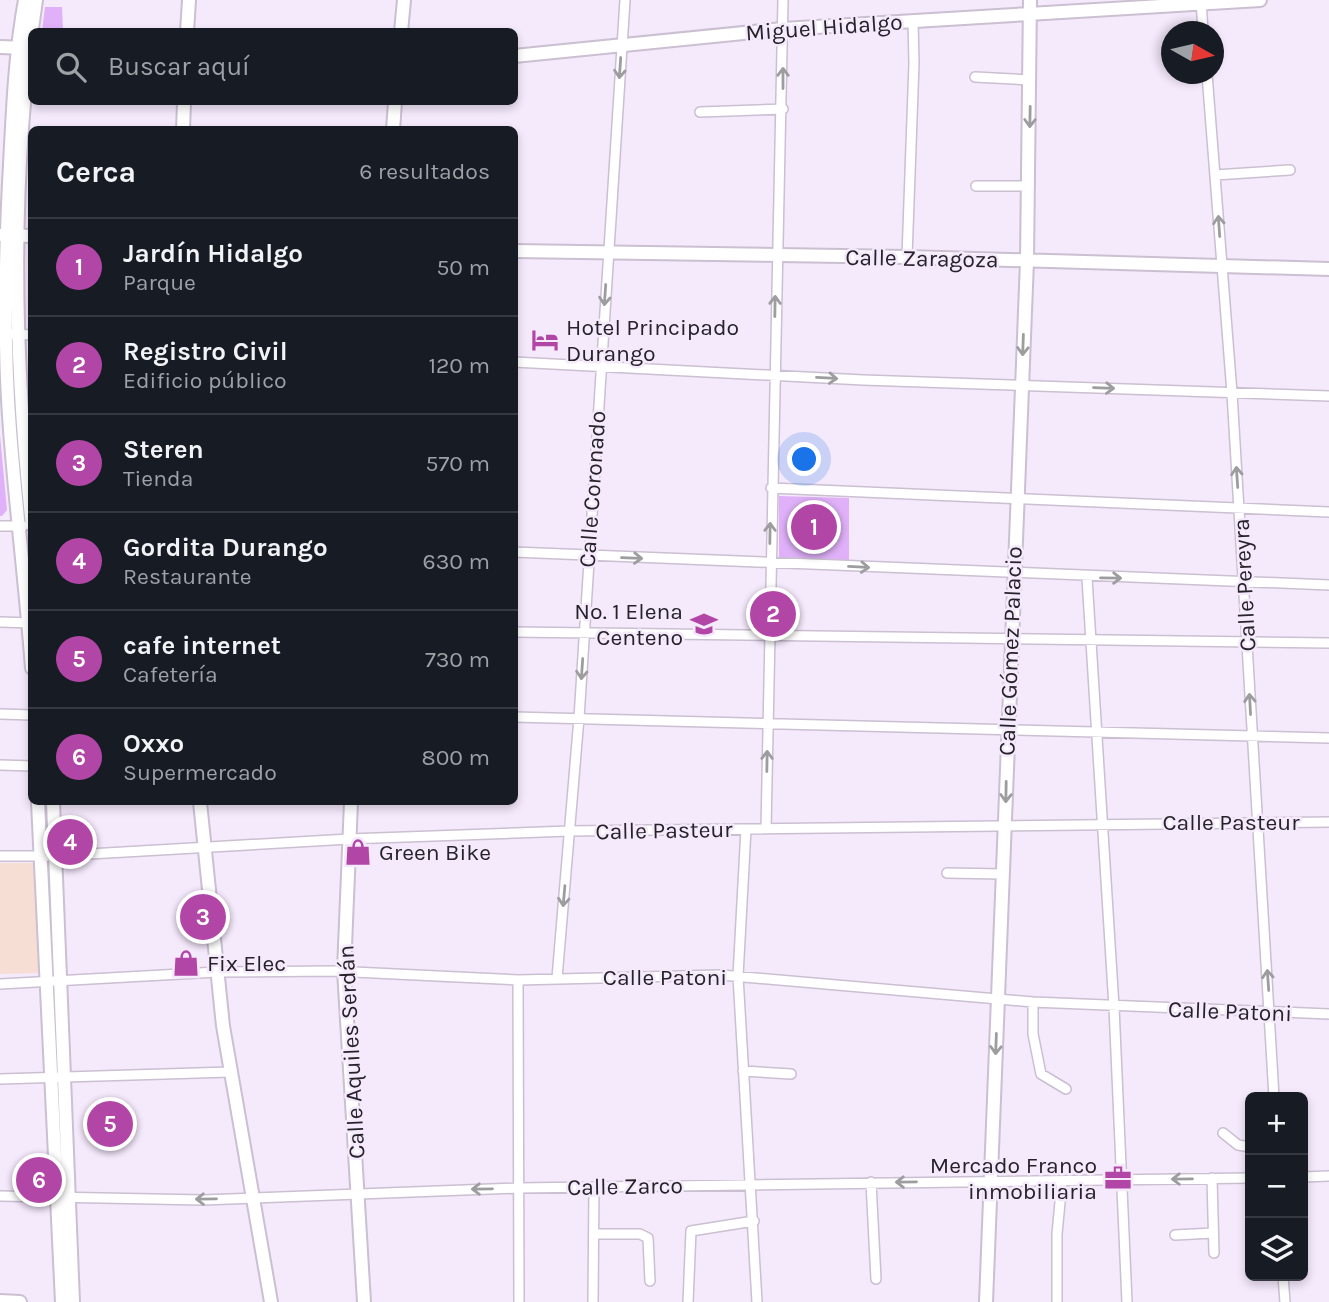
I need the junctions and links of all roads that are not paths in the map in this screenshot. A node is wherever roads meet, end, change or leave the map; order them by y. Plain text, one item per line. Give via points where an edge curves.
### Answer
1 (25, 0) edge
2 (36, 0) edge
3 (189, 0) edge
4 (404, 0) edge
5 (625, 0) edge
6 (783, 0) edge
7 (1260, 0) edge
8 (1201, 2) edge
9 (1030, 6) edge
10 (913, 20) junction
11 (1202, 21) edge
12 (28, 28) edge
13 (187, 28) edge
14 (401, 28) edge
15 (783, 29) junction
16 (28, 30) edge
17 (622, 45) junction
18 (0, 47) edge
19 (23, 48) junction
20 (518, 56) edge
21 (975, 76) dead end
22 (1030, 80) junction
23 (1208, 84) edge
24 (24, 90) edge
25 (184, 105) edge
26 (395, 105) edge
27 (783, 109) junction
28 (700, 112) dead end
29 (183, 126) edge
30 (393, 126) edge
31 (1290, 170) dead end
32 (1215, 175) junction
33 (976, 186) dead end
34 (1029, 186) junction
35 (8, 235) edge
36 (28, 236) edge
37 (518, 251) edge
38 (608, 254) junction
39 (777, 256) junction
40 (907, 257) junction
41 (1027, 261) junction
42 (1222, 268) junction
43 (1329, 270) edge
44 (7, 333) edge
45 (28, 335) edge
46 (518, 362) edge
47 (601, 367) junction
48 (774, 375) junction
49 (1022, 385) junction
50 (1232, 393) junction
51 (1329, 396) edge
52 (771, 488) junction
53 (1016, 500) junction
54 (1239, 508) junction
55 (1329, 512) edge
56 (0, 526) edge
57 (27, 526) edge
58 (518, 552) edge
59 (587, 556) junction
60 (28, 558) edge
61 (770, 562) junction
62 (1013, 573) junction
63 (1087, 578) junction
64 (1243, 581) junction
65 (1329, 585) edge
66 (0, 622) edge
67 (28, 622) edge
68 (518, 632) edge
69 (584, 634) junction
70 (768, 636) junction
71 (1011, 640) junction
72 (1090, 641) junction
73 (1247, 642) junction
74 (1329, 643) edge
75 (0, 714) edge
76 (28, 715) edge
77 (518, 717) edge
78 (579, 718) junction
79 (768, 723) junction
80 (1007, 730) junction
81 (1096, 734) junction
82 (1252, 737) junction
83 (1329, 738) edge
84 (0, 765) edge
85 (28, 766) edge
86 (38, 805) edge
87 (53, 805) edge
88 (200, 805) edge
89 (351, 805) edge
90 (1258, 821) junction
91 (1102, 822) junction
92 (1329, 822) edge
93 (1005, 823) junction
94 (746, 829) junction
95 (766, 829) junction
96 (569, 831) junction
97 (349, 839) junction
98 (204, 847) junction
99 (0, 856) edge
100 (41, 856) junction
101 (55, 856) junction
102 (947, 873) dead end
103 (1003, 874) junction
104 (344, 970) junction
105 (217, 972) junction
106 (738, 976) junction
107 (557, 978) junction
108 (518, 980) junction
109 (54, 982) junction
110 (0, 984) edge
111 (998, 1000) junction
112 (1032, 1003) junction
113 (1114, 1007) junction
114 (1270, 1012) junction
115 (1329, 1014) edge
116 (743, 1071) junction
117 (230, 1072) junction
118 (791, 1074) dead end
119 (58, 1077) junction
120 (0, 1079) edge
121 (1066, 1089) dead end
122 (1274, 1092) edge
123 (1223, 1133) dead end
124 (1245, 1146) edge
125 (1329, 1176) edge
126 (1308, 1177) edge
127 (1212, 1178) junction
128 (1245, 1178) edge
129 (1120, 1180) junction
130 (991, 1181) junction
131 (1062, 1181) junction
132 (871, 1182) junction
133 (751, 1184) junction
134 (594, 1187) junction
135 (518, 1188) junction
136 (358, 1192) junction
137 (0, 1196) edge
138 (252, 1198) junction
139 (63, 1199) junction
140 (751, 1222) junction
141 (1213, 1233) junction
142 (594, 1234) junction
143 (1175, 1234) dead end
144 (1214, 1253) dead end
145 (876, 1279) dead end
146 (650, 1281) dead end
147 (1283, 1281) edge
148 (0, 1301) edge
149 (20, 1302) edge
150 (62, 1302) edge
151 (73, 1302) edge
152 (271, 1302) edge
153 (365, 1302) edge
154 (519, 1302) edge
155 (593, 1302) edge
156 (688, 1302) edge
157 (757, 1302) edge
158 (986, 1302) edge
159 (1057, 1302) edge
160 (1127, 1302) edge
161 (1285, 1302) edge

1 - 19 street
2 - 12 street
3 - 13 street
4 - 14 street
5 - 17 street, Calle Coronado
6 - 15 street
7 - 8 street, Miguel Hidalgo
8 - 9 street, Miguel Hidalgo
8 - 11 street
9 - 10 street, Miguel Hidalgo
9 - 22 street, Calle Gómez Palacio
10 - 15 street, Miguel Hidalgo
10 - 40 street
15 - 17 street, Miguel Hidalgo
27 -> 15 street
16 - 19 street
17 - 20 street, Miguel Hidalgo
17 -> 38 street, Calle Coronado
18 - 19 street
19 - 24 street
21 - 22 street
22 -> 34 street, Calle Gómez Palacio
23 - 32 street, Calle Pereyra
24 - 35 street
25 - 29 street
26 - 30 street
27 - 28 street
27 - 39 street
31 - 32 street
42 -> 32 street, Calle Pereyra
33 - 34 street
34 - 41 street, Calle Gómez Palacio
35 - 36 street
35 - 44 street
37 - 38 street, Calle Zaragoza
38 - 39 street, Calle Zaragoza
38 -> 47 street, Calle Coronado
39 - 40 street, Calle Zaragoza
48 -> 39 street
40 - 41 street, Calle Zaragoza
41 - 42 street, Calle Zaragoza
41 -> 49 street, Calle Gómez Palacio
42 - 43 street, Calle Zaragoza
42 - 50 street, Calle Pereyra
44 - 45 street
44 - 57 street
46 - 47 street
47 - 48 street
47 - 59 street, Calle Coronado
48 -> 49 street
48 - 52 street
49 -> 50 street
49 - 53 street, Calle Gómez Palacio
50 - 51 street
54 -> 50 street, Calle Pereyra
52 - 53 street
61 -> 52 street
53 - 54 street
53 - 62 street, Calle Gómez Palacio
54 - 55 street
54 - 64 street, Calle Pereyra
56 - 57 street
57 - 60 street
58 - 59 street
59 -> 61 street
59 - 69 street, Calle Coronado
61 -> 62 street
61 - 70 street
62 - 63 street
62 - 71 street, Calle Gómez Palacio
63 -> 64 street
63 - 72 street
64 - 65 street
64 - 73 street, Calle Pereyra
66 - 67 street
68 - 69 street
69 - 70 street
69 -> 78 street, Calle Coronado
70 - 71 street
70 - 79 street
71 - 72 street
71 - 80 street, Calle Gómez Palacio
72 - 73 street
72 - 81 street
73 - 74 street
82 -> 73 street, Calle Pereyra
75 - 76 street
77 - 78 street
78 - 79 street
78 - 96 street, Calle Coronado
79 - 80 street
95 -> 79 street
80 - 81 street
80 -> 93 street, Calle Gómez Palacio
81 - 82 street
81 - 91 street
82 - 83 street
82 - 90 street, Calle Pereyra
84 - 85 street
86 - 100 street
87 - 101 street
88 - 98 street
89 - 97 street, Calle Aquiles Serdán
90 - 91 street, Calle Pasteur
90 - 92 street, Calle Pasteur
114 -> 90 street, Calle Pereyra
91 - 93 street, Calle Pasteur
91 - 113 street
93 - 95 street, Calle Pasteur
93 - 103 street, Calle Gómez Palacio
94 - 95 street, Calle Pasteur
94 - 96 street, Calle Pasteur
94 - 106 street
96 - 97 street, Calle Pasteur
96 -> 107 street, Calle Coronado
97 - 98 street, Calle Pasteur
97 - 104 street, Calle Aquiles Serdán
98 - 101 street, Calle Pasteur
98 - 105 street
99 - 100 street, Calle Pasteur
100 - 101 street, Calle Pasteur
100 - 109 street
101 - 109 street
102 - 103 street
103 - 111 street, Calle Gómez Palacio
104 - 105 street, Calle Patoni
104 - 108 street, Calle Patoni
104 - 136 street, Calle Aquiles Serdán
105 - 109 street, Calle Patoni
105 - 117 street
106 - 107 street, Calle Patoni
106 - 111 street, Calle Patoni
106 - 116 street
107 - 108 street, Calle Patoni
108 - 135 street
109 - 110 street, Calle Patoni
109 - 119 street
111 - 112 street, Calle Patoni
111 -> 130 street, Calle Gómez Palacio
112 - 113 street, Calle Patoni
112 - 121 street via 1041,1074
113 - 114 street, Calle Patoni
113 - 129 street
114 - 115 street, Calle Patoni
114 - 122 street, Calle Pereyra
116 - 118 street
116 - 133 street
117 - 119 street
117 - 138 street
119 - 120 street
119 - 139 street
123 - 124 street
125 - 126 street
127 - 128 street, Calle Zarco
127 -> 129 street, Calle Zarco
127 - 141 street
129 - 131 street, Calle Zarco
129 - 160 street
130 - 131 street, Calle Zarco
130 -> 132 street, Calle Zarco
130 - 158 street, Calle Gómez Palacio
131 - 159 street
132 - 133 street, Calle Zarco
132 - 145 street
133 - 134 street, Calle Zarco
133 - 140 street
134 - 135 street, Calle Zarco
134 - 142 street
135 -> 136 street, Calle Zarco
135 - 154 street
136 - 138 street, Calle Zarco
136 - 153 street, Calle Aquiles Serdán
137 - 139 street, Calle Zarco
138 -> 139 street, Calle Zarco
138 - 152 street
139 - 150 street
139 - 151 street
140 - 156 street via 691,1231
140 - 157 street
141 - 143 street
141 - 144 street
142 - 146 street via 649,1238
142 - 155 street
147 - 161 street
148 - 149 street

